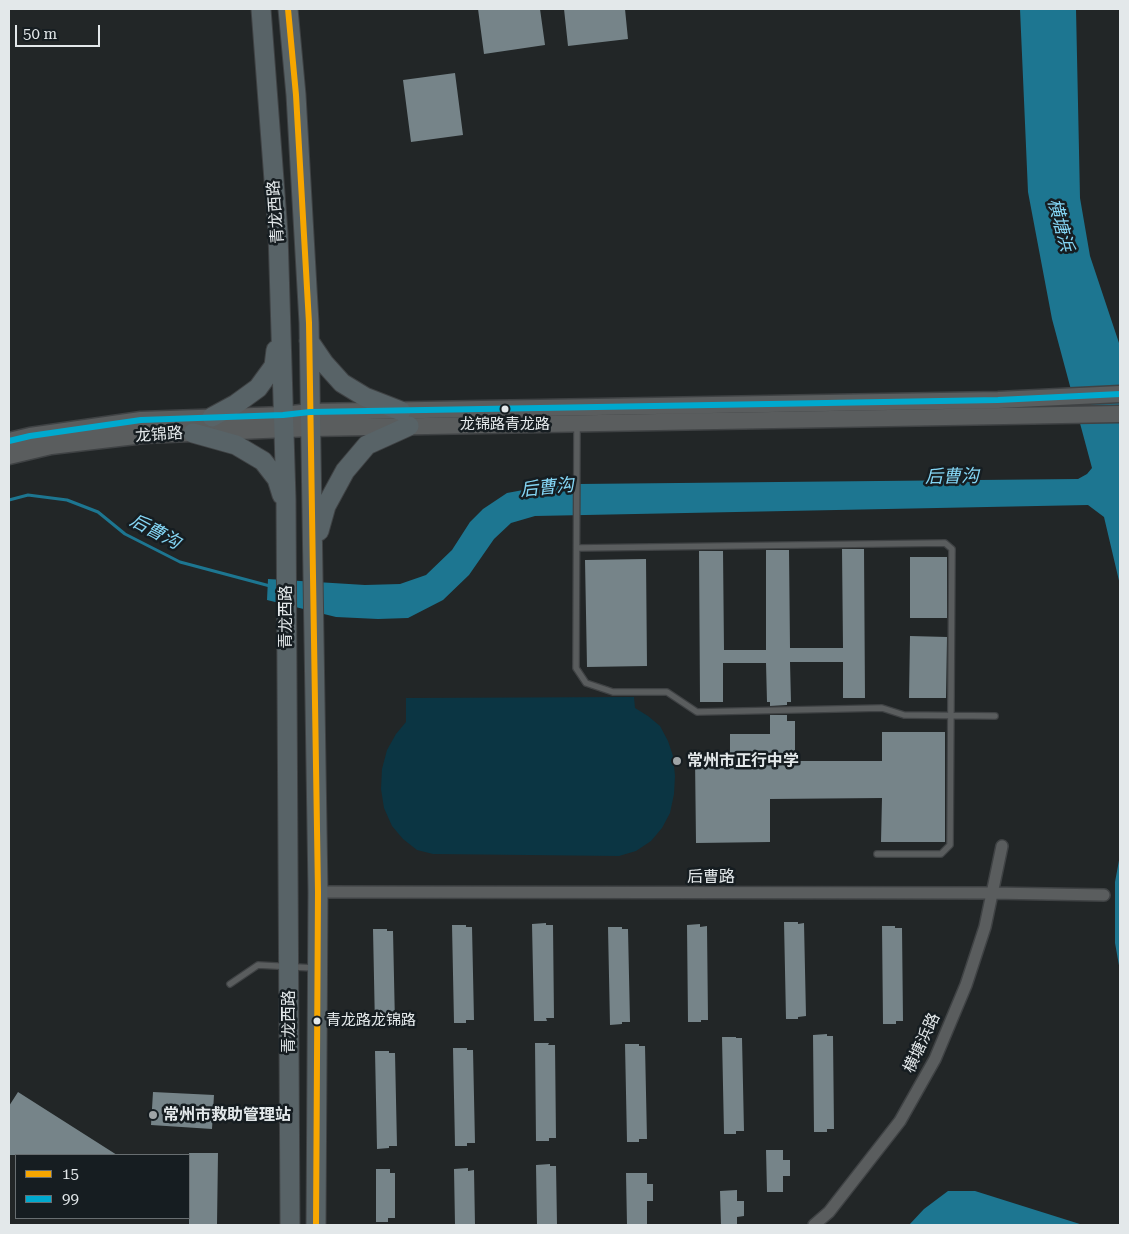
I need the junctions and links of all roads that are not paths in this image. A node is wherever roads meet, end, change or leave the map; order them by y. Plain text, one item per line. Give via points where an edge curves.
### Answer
1 (261, 9) edge
2 (288, 9) edge
3 (281, 326) junction
4 (309, 341) junction
5 (1120, 394) edge
6 (1120, 414) edge
7 (212, 417) junction
8 (405, 418) junction
9 (311, 420) junction
10 (283, 422) junction
11 (577, 423) junction
12 (193, 433) junction
13 (9, 441) edge
14 (9, 456) edge
15 (286, 508) junction
16 (578, 548) junction
17 (314, 554) junction
18 (951, 716) junction
19 (995, 716) dead end
20 (1002, 846) dead end
21 (877, 854) dead end
22 (318, 892) junction
23 (992, 893) junction
24 (1104, 895) dead end
25 (289, 966) junction
26 (316, 968) junction
27 (230, 984) dead end
28 (290, 1225) edge
29 (316, 1225) edge
30 (814, 1225) edge

1 - 3 main road, 青龙西路 via 278,233
2 - 4 main road, 青龙西路 via 296,95
3 - 7 main road via 274,366 258,388
3 - 10 main road, 青龙西路
4 - 8 main road via 342,383
4 - 9 main road, 青龙西路
5 - 8 main road
6 - 11 main road
7 - 10 main road, 龙锦路
7 - 13 main road, 龙锦路 via 141,420
8 - 9 main road, 龙锦路
8 - 11 main road
8 - 17 main road via 367,445 344,472 326,506
9 - 10 main road, 龙锦路
9 - 17 main road, 青龙西路
10 - 12 main road, 龙锦路
10 - 15 main road, 青龙西路
11 - 16 lane
12 - 14 main road, 龙锦路 via 51,446
12 - 15 main road via 236,445 264,461 277,479
15 - 25 main road, 青龙西路
16 - 18 lane via 576,668 586,683 613,692 667,692 697,712 882,708 904,715
16 - 18 lane via 945,543 952,549
17 - 22 main road, 青龙西路
18 - 19 lane
18 - 21 lane via 950,845 941,854
20 - 23 street, 横塘浜路
22 - 23 street, 后曹路
22 - 26 main road, 青龙西路
23 - 24 street, 后曹路
23 - 30 street, 横塘浜路 via 966,986 935,1059 900,1121 829,1212
25 - 26 lane
25 - 27 lane via 258,965
25 - 28 main road, 青龙西路
26 - 29 main road, 青龙西路

